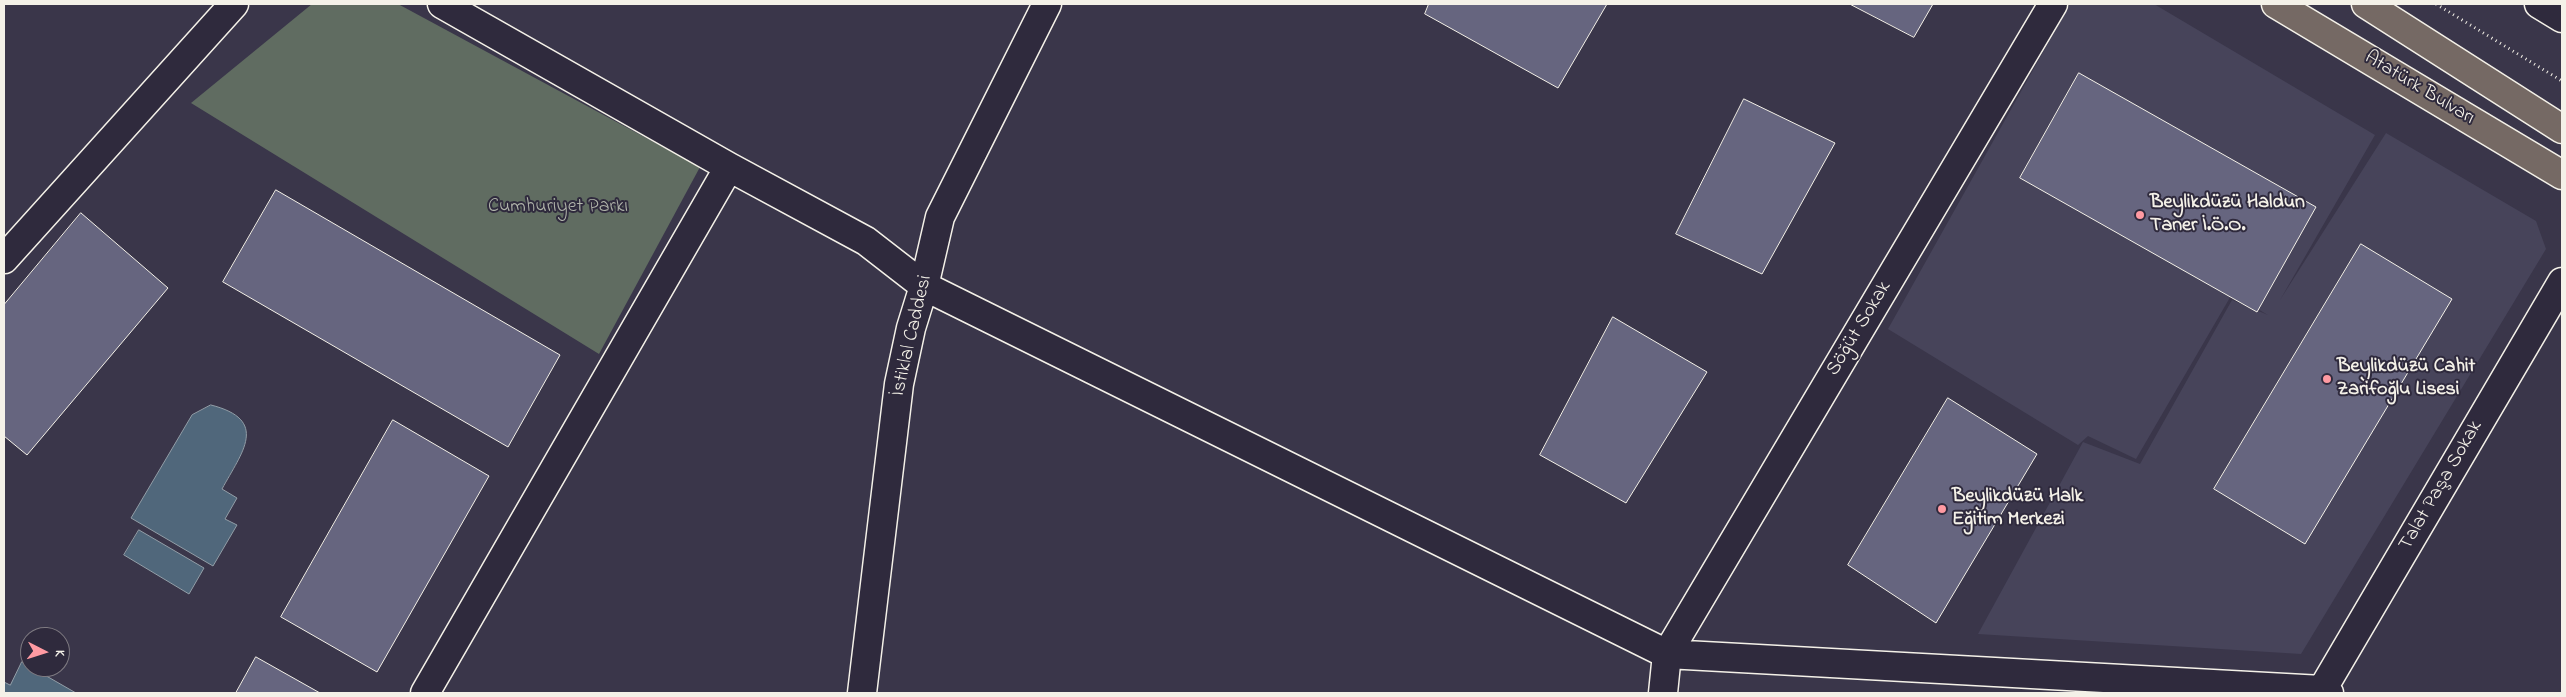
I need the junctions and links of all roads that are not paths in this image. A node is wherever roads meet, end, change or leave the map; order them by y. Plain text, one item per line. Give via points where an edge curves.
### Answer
1 (234, 4) edge
2 (442, 4) edge
3 (1048, 4) edge
4 (2053, 4) edge
5 (2276, 4) edge
6 (2366, 4) edge
7 (2539, 4) edge
8 (2562, 18) edge
9 (2562, 129) edge
10 (729, 167) junction
11 (2562, 175) edge
12 (4, 259) edge
13 (2562, 282) edge
14 (924, 286) junction
15 (1667, 654) junction
16 (2326, 691) edge
17 (425, 693) edge
18 (862, 693) edge
19 (1663, 693) edge

1 - 12 street
2 - 10 street
3 - 14 street, İstiklal Caddesi via 940,217
4 - 15 street, Söğüt Sokak
5 - 11 main road, Atatürk Bulvarı
6 - 9 main road, Atatürk Bulvarı
7 - 8 street
10 - 14 street via 866,241
10 - 17 street
13 - 16 street, Talat Paşa Sokak
14 - 15 street
14 - 18 street, İstiklal Caddesi via 899,384
15 - 16 street
15 - 19 street

